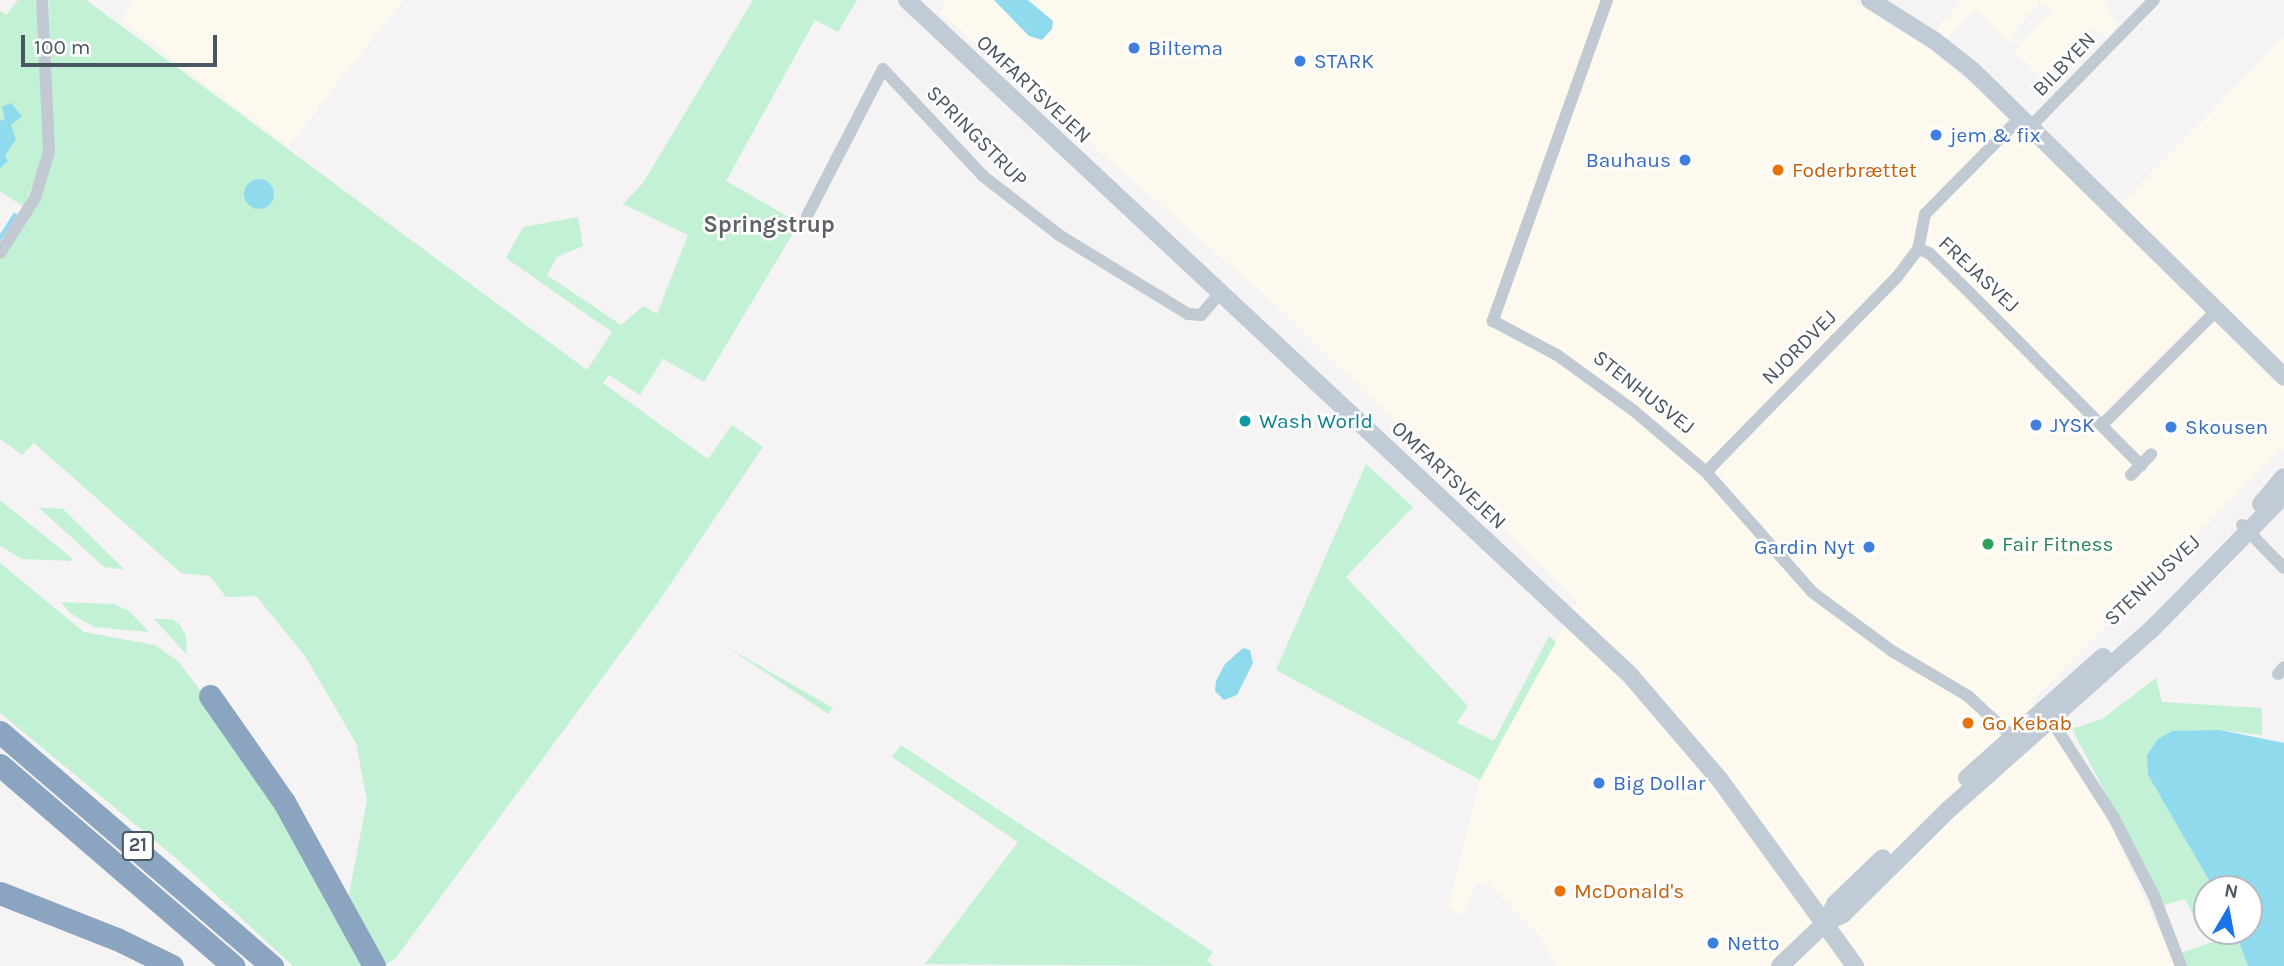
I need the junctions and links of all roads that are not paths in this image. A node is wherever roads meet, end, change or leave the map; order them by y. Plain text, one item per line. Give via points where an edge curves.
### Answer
1 (42, 0) edge
2 (907, 0) edge
3 (1606, 0) edge
4 (1870, 0) edge
5 (2154, 0) edge
6 (2026, 121) junction
7 (807, 216) dead end
8 (1918, 249) junction
9 (0, 253) edge
10 (1220, 293) junction
11 (2217, 310) junction
12 (2284, 376) edge
13 (2102, 425) junction
14 (2151, 454) dead end
15 (2141, 465) junction
16 (1706, 471) junction
17 (2131, 475) dead end
18 (2284, 477) edge
19 (2284, 495) edge
20 (2246, 529) junction
21 (2284, 568) edge
22 (210, 696) dead end
23 (2048, 714) junction
24 (0, 732) edge
25 (2017, 741) junction
26 (0, 765) edge
27 (0, 893) edge
28 (1826, 922) junction
29 (172, 966) edge
30 (234, 966) edge
31 (272, 966) edge
32 (374, 966) edge
33 (1780, 966) edge
34 (1855, 966) edge
35 (2181, 966) edge

1 - 9 street via 49,152 35,198
2 - 10 main road, OMFARTSVEJEN
3 - 16 street, STENHUSVEJ via 1493,321 1595,381
4 - 6 main road via 1935,41
5 - 6 street, BILBYEN
6 - 8 street, FREJASVEJ via 1925,214
6 - 11 main road
7 - 10 street, SPRINGSTRUP via 883,69 984,176 1059,235 1188,314 1200,315
8 - 13 street, FREJASVEJ via 1929,253
8 - 16 street, NJORDVEJ
10 - 28 main road, OMFARTSVEJEN via 1630,675 1720,780
11 - 12 main road
11 - 13 street
13 - 15 street, FREJASVEJ
14 - 15 street
15 - 17 street
16 - 25 street, STENHUSVEJ via 1821,599 1892,652 1946,680
18 - 20 main road, STENHUSVEJ
19 - 20 main road, STENHUSVEJ
20 - 21 street
20 - 23 main road, STENHUSVEJ
22 - 32 highway via 284,802
23 - 25 main road, STENHUSVEJ
23 - 35 street via 2114,818 2154,896
24 - 31 highway, 21
25 - 28 main road, STENHUSVEJ via 1843,914
26 - 30 highway, 21
27 - 29 highway
28 - 33 main road, STENHUSVEJ
28 - 34 main road, OMFARTSVEJEN

